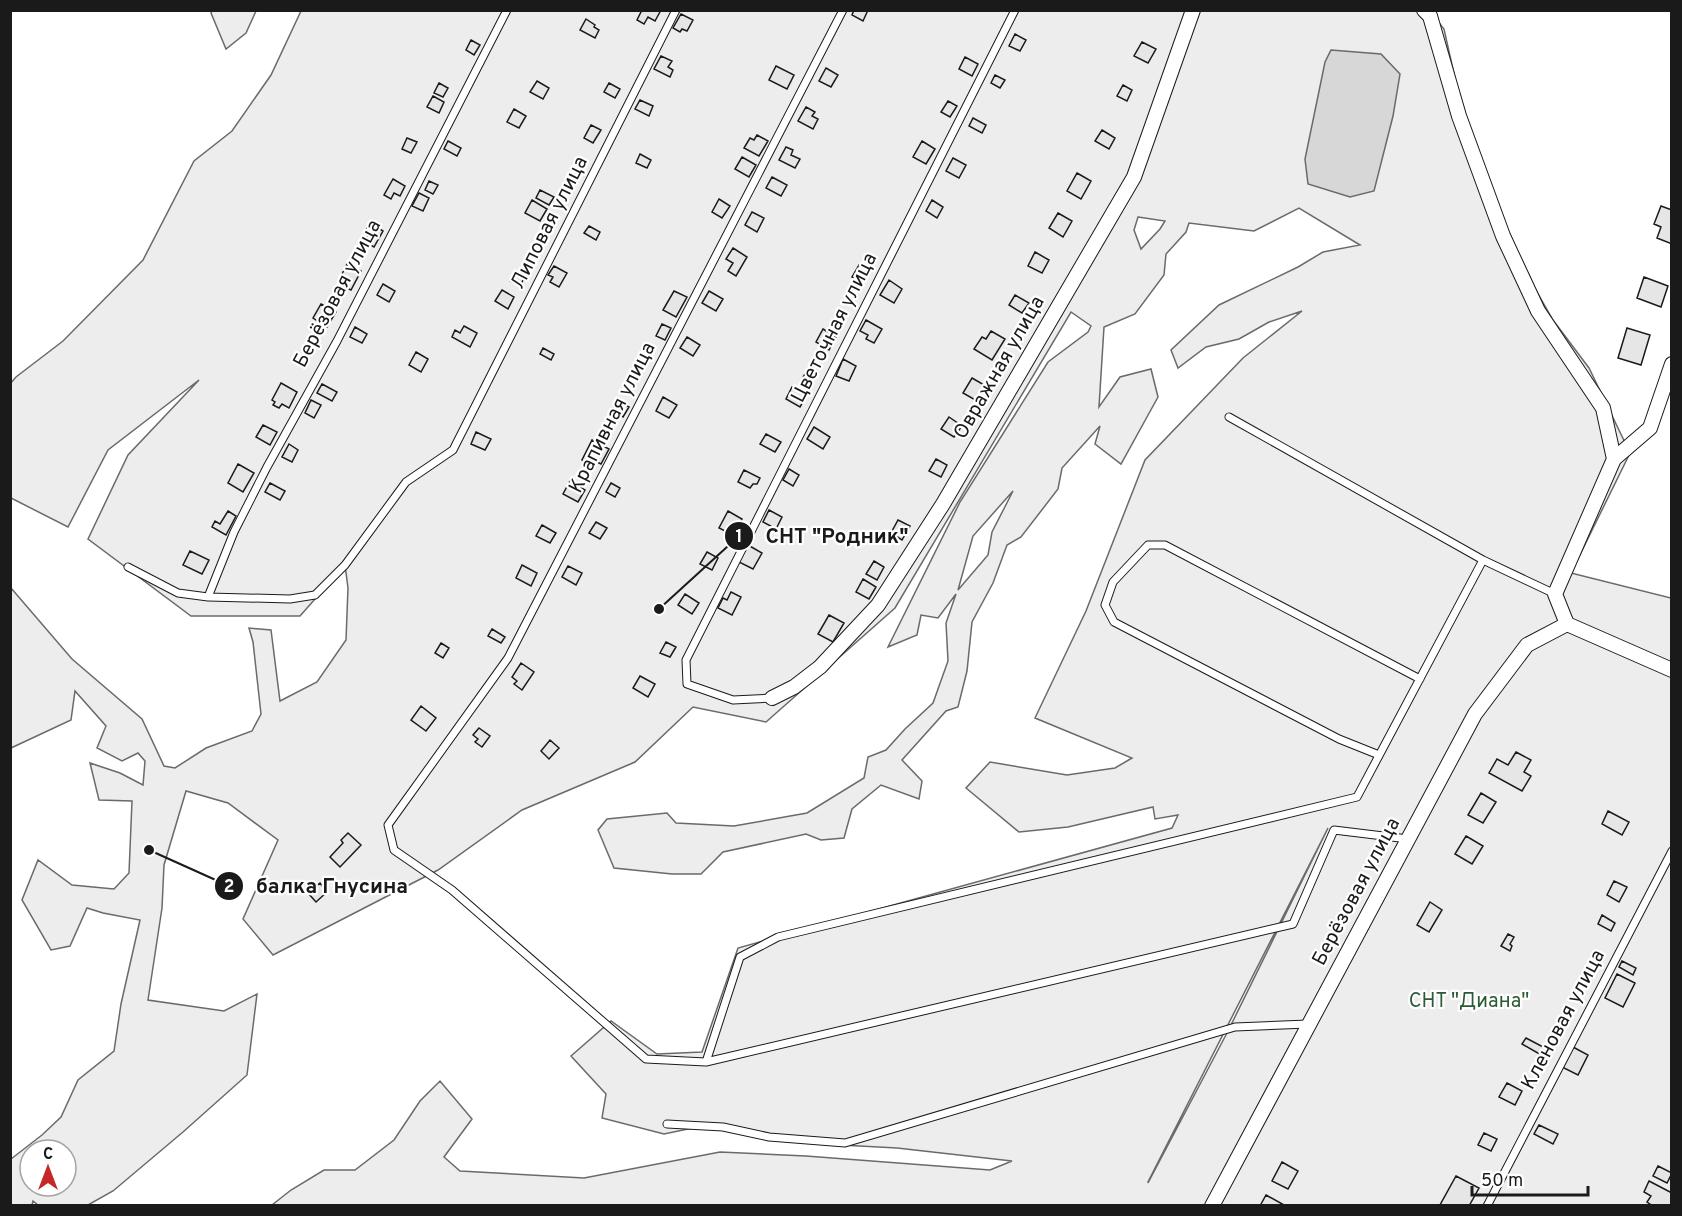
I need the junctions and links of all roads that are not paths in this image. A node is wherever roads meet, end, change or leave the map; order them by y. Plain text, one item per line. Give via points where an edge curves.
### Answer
1 (507, 10) edge
2 (676, 10) edge
3 (843, 10) edge
4 (1015, 10) edge
5 (1193, 10) edge
6 (1428, 12) edge
7 (1671, 364) edge
8 (1229, 417) dead end
9 (1614, 459) junction
10 (1483, 560) junction
11 (128, 567) dead end
12 (1555, 594) junction
13 (208, 597) junction
14 (1567, 624) junction
15 (1671, 670) edge
16 (1420, 679) junction
17 (772, 698) joint
18 (1379, 755) junction
19 (1408, 839) junction
20 (1671, 851) edge
21 (1308, 1024) junction
22 (706, 1062) junction
23 (667, 1124) dead end
24 (1212, 1206) edge
25 (1487, 1206) edge

1 - 13 lane, Берёзовая улица via 234,532
2 - 13 lane, Липовая улица via 453,450 406,482 345,565 315,595 290,599
3 - 22 lane, Крапивная улица via 508,658 388,825 394,850 452,890 646,1059
4 - 17 lane, Цветочная улица via 686,660 687,684 733,700
5 - 17 street, Овражная улица via 1134,177 943,504 878,605 820,667
6 - 9 street via 1459,116 1503,236 1538,311 1603,408
7 - 9 street via 1650,428
8 - 10 lane
9 - 12 street
10 - 12 lane
10 - 16 lane
11 - 13 lane via 178,593
12 - 14 street
14 - 15 street
14 - 19 street, Берёзовая улица via 1527,645 1475,714
16 - 18 lane
16 - 18 lane via 1165,544 1148,545 1113,582 1106,605 1114,622 1339,739
18 - 22 lane via 1357,797 778,937 740,957
19 - 21 street, Берёзовая улица
19 - 22 lane via 1334,830 1293,924
20 - 25 lane, Кленовая улица
21 - 23 lane via 1235,1027 845,1143
21 - 24 street, Берёзовая улица

